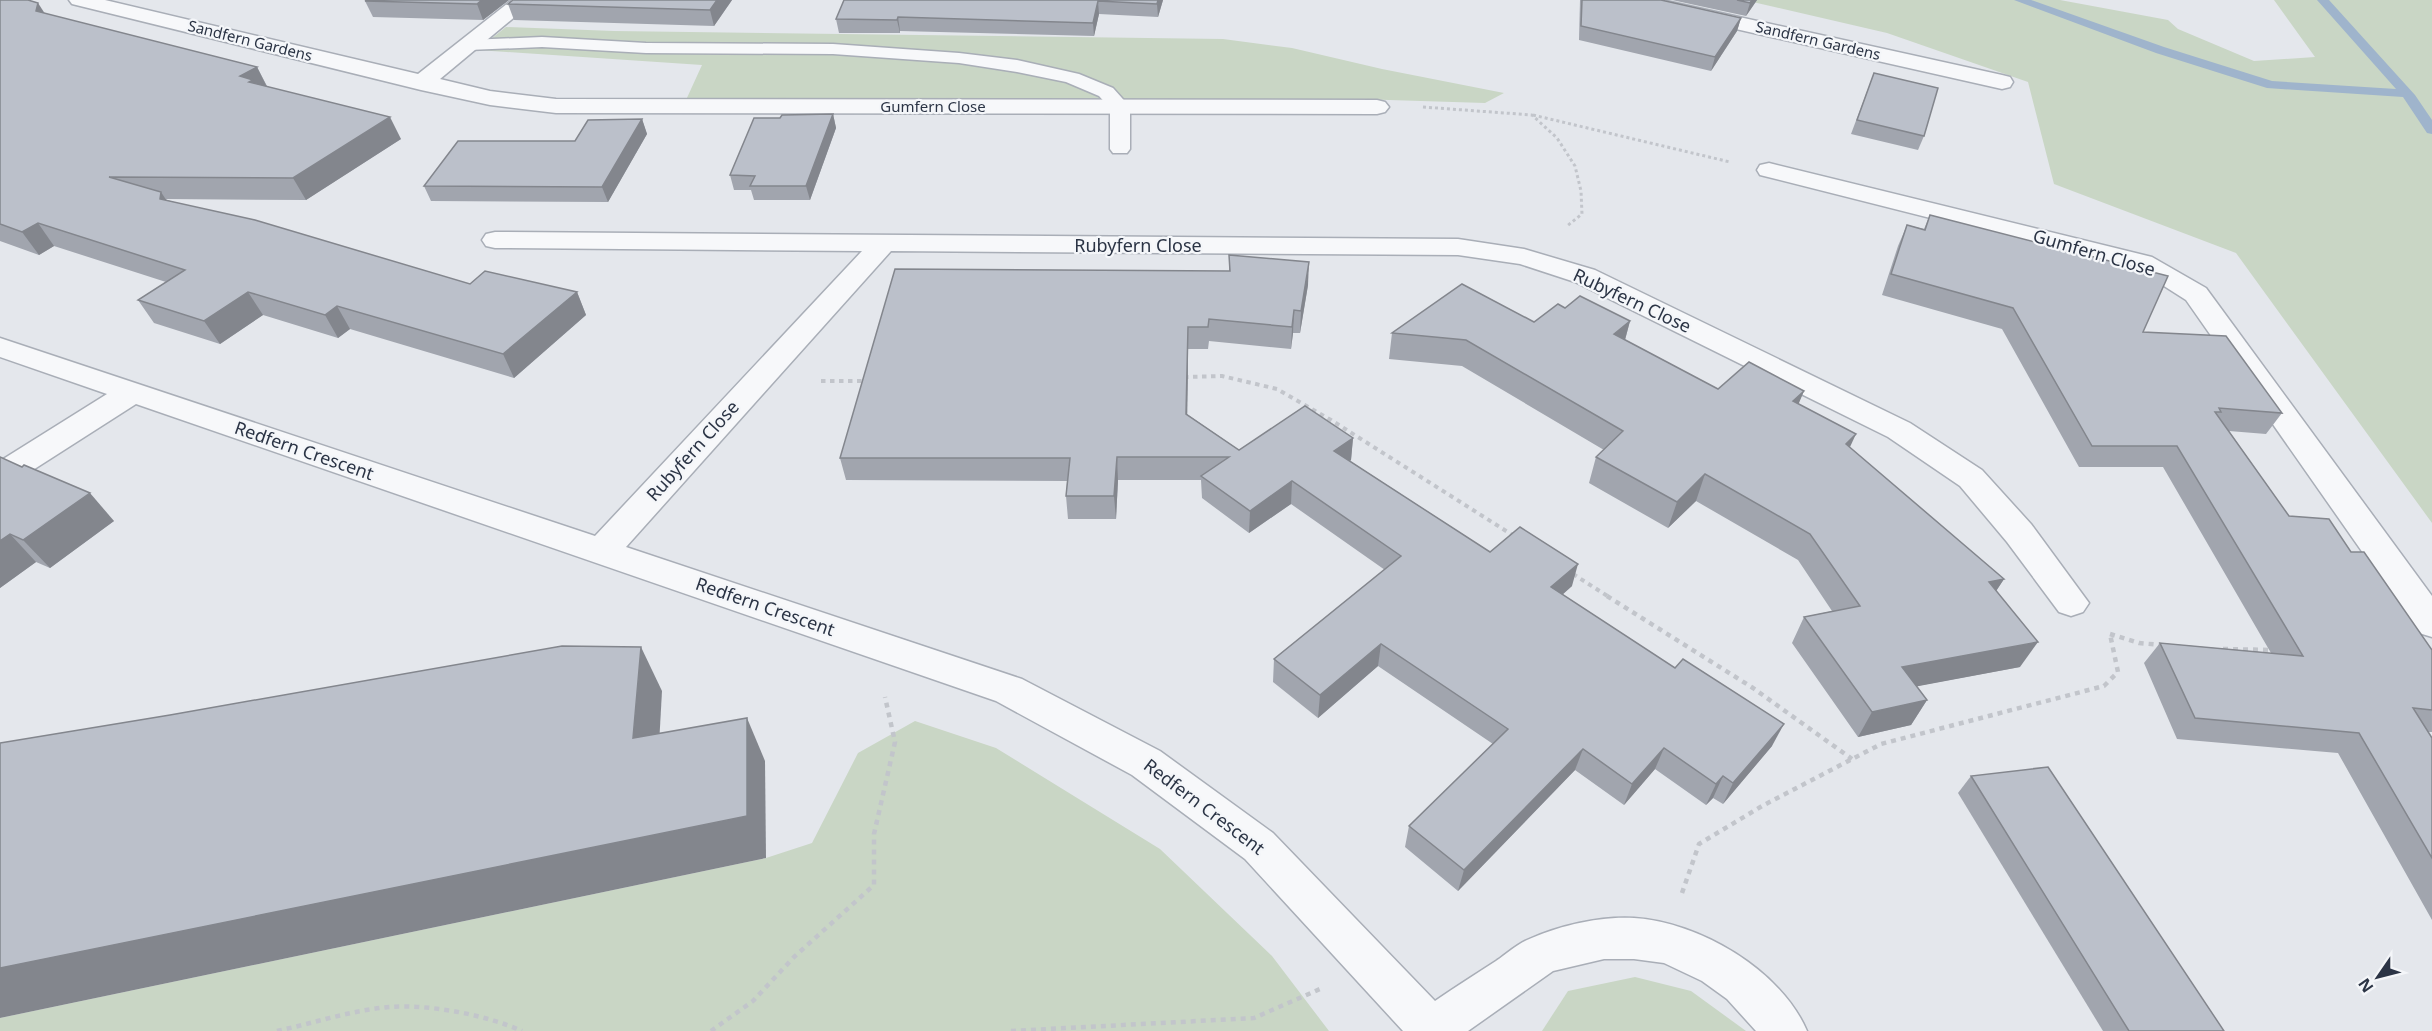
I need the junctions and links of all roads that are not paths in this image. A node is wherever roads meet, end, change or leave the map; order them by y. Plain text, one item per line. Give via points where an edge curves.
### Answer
1 (80, 0) edge
2 (525, 0) edge
3 (1634, 0) edge
4 (468, 45) junction
5 (2002, 82) dead end
6 (422, 83) junction
7 (490, 98) joint
8 (1120, 107) junction
9 (1377, 107) road end
10 (1120, 149) dead end
11 (1769, 170) road end
12 (495, 240) dead end
13 (883, 244) junction
14 (0, 347) edge
15 (131, 393) junction
16 (0, 476) edge
17 (602, 551) junction
18 (2071, 603) dead end
19 (2432, 623) edge
20 (1433, 1030) edge
21 (1784, 1031) edge

1 - 6 street, Sandfern Gardens
2 - 4 street
3 - 5 street, Sandfern Gardens
4 - 6 street
4 - 8 lane via 542,42 646,48 833,49 959,58 1072,78 1106,92
6 - 7 street, Sandfern Gardens
7 - 8 street, Gumfern Close via 556,106
8 - 9 street, Gumfern Close
8 - 10 lane
11 - 19 street, Gumfern Close via 2142,263 2182,284 2196,294
12 - 13 street, Rubyfern Close
13 - 17 street, Rubyfern Close
13 - 18 street, Rubyfern Close via 1458,247 1531,259 1585,276 1913,439 1971,478 2025,540
14 - 15 street, Redfern Crescent
15 - 16 street
15 - 17 street, Redfern Crescent
17 - 20 street, Redfern Crescent via 1009,690 1146,763 1259,846
20 - 21 street via 1542,955 1586,941 1624,937 1664,942 1698,954 1770,1010

